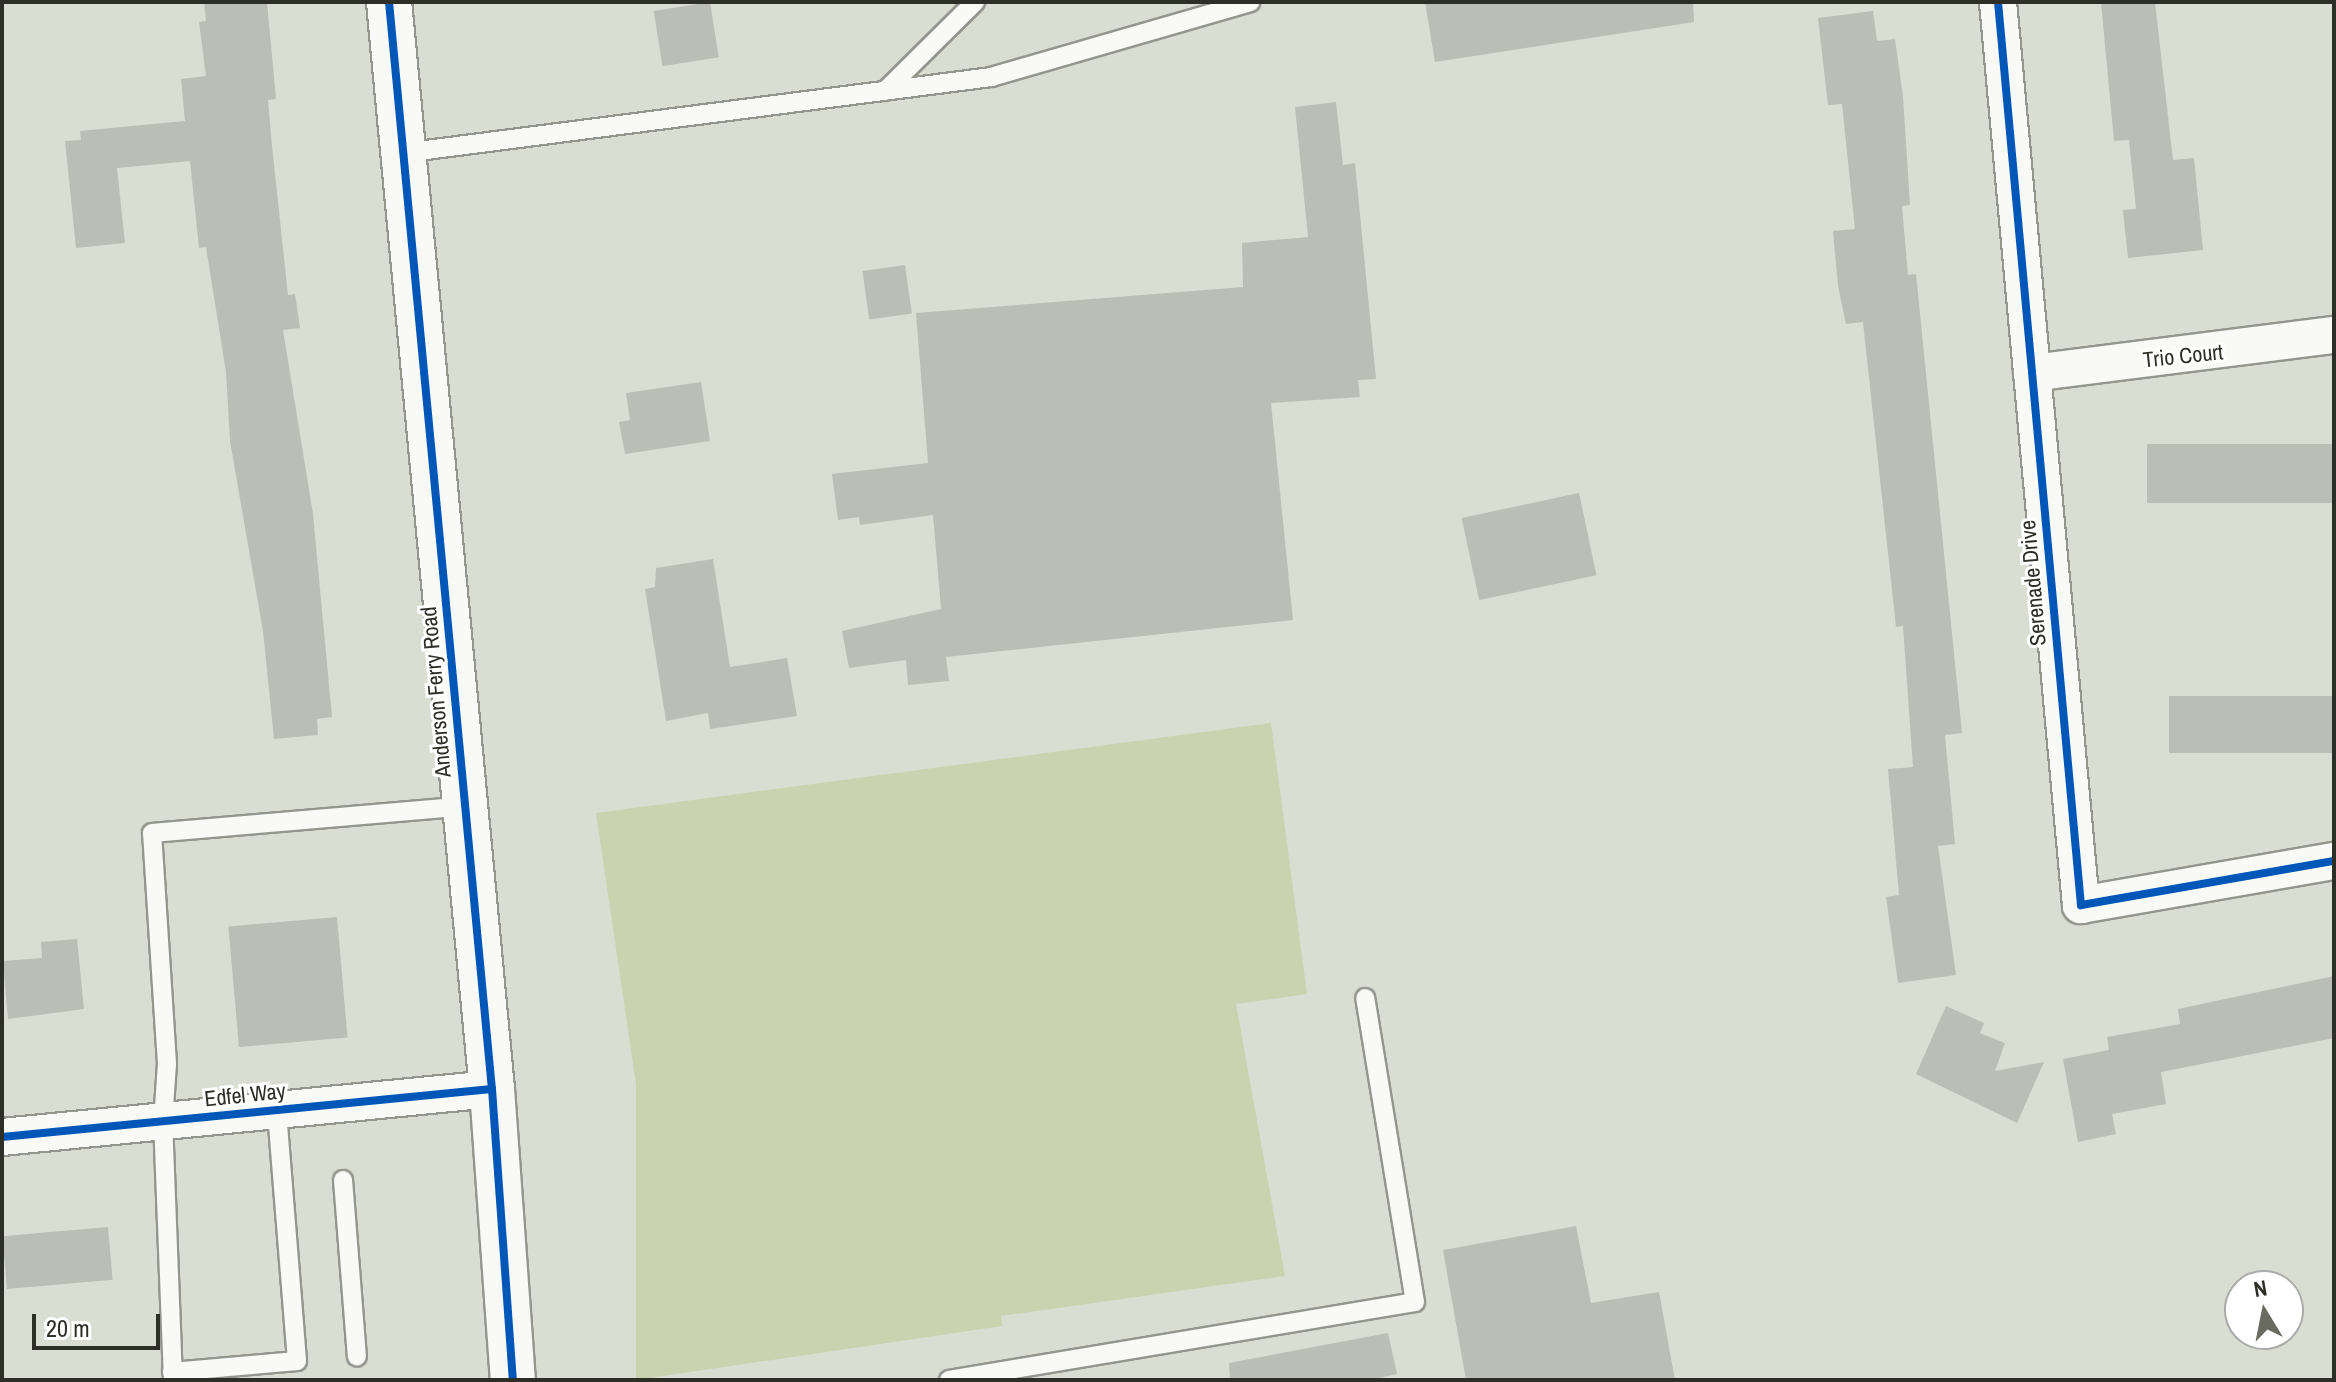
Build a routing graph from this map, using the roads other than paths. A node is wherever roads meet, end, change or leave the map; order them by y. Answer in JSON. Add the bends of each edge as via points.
{"nodes":[{"id":1,"x":389,"y":2,"type":"edge"},
{"id":2,"x":975,"y":2,"type":"edge"},
{"id":3,"x":1250,"y":2,"type":"edge"},
{"id":4,"x":1998,"y":2,"type":"edge"},
{"id":5,"x":885,"y":91,"type":"junction"},
{"id":6,"x":403,"y":153,"type":"junction"},
{"id":7,"x":2334,"y":335,"type":"edge"},
{"id":8,"x":2032,"y":373,"type":"junction"},
{"id":9,"x":465,"y":806,"type":"junction"},
{"id":10,"x":2334,"y":861,"type":"edge"},
{"id":11,"x":1365,"y":998,"type":"dead end"},
{"id":12,"x":492,"y":1089,"type":"junction"},
{"id":13,"x":277,"y":1110,"type":"junction"},
{"id":14,"x":163,"y":1122,"type":"junction"},
{"id":15,"x":2,"y":1137,"type":"edge"},
{"id":16,"x":343,"y":1180,"type":"dead end"},
{"id":17,"x":357,"y":1356,"type":"dead end"},
{"id":18,"x":217,"y":1374,"type":"edge"},
{"id":19,"x":173,"y":1376,"type":"edge"},
{"id":20,"x":513,"y":1380,"type":"edge"},
{"id":21,"x":949,"y":1380,"type":"edge"}],
"edges":[{"from":1,"to":6,"type":"street","name":"Anderson Ferry Road"},
{"from":2,"to":5,"type":"lane"},
{"from":3,"to":5,"type":"lane","via":[[991,77]]},
{"from":4,"to":8,"type":"street","name":"Serenade Drive"},
{"from":5,"to":6,"type":"lane"},
{"from":6,"to":9,"type":"street","name":"Anderson Ferry Road"},
{"from":7,"to":8,"type":"street","name":"Trio Court"},
{"from":8,"to":10,"type":"street","name":"Serenade Drive","via":[[2081,905]]},
{"from":9,"to":12,"type":"street","name":"Anderson Ferry Road"},
{"from":9,"to":14,"type":"lane","via":[[152,833],[167,1064]]},
{"from":11,"to":21,"type":"lane","via":[[1415,1302]]},
{"from":12,"to":13,"type":"street","name":"Edfel Way"},
{"from":12,"to":20,"type":"street","name":"Anderson Ferry Road"},
{"from":13,"to":14,"type":"street","name":"Edfel Way"},
{"from":13,"to":18,"type":"lane","via":[[297,1361]]},
{"from":14,"to":15,"type":"street","name":"Edfel Way"},
{"from":14,"to":19,"type":"lane"},
{"from":16,"to":17,"type":"lane"},
{"from":18,"to":19,"type":"lane"}]}
